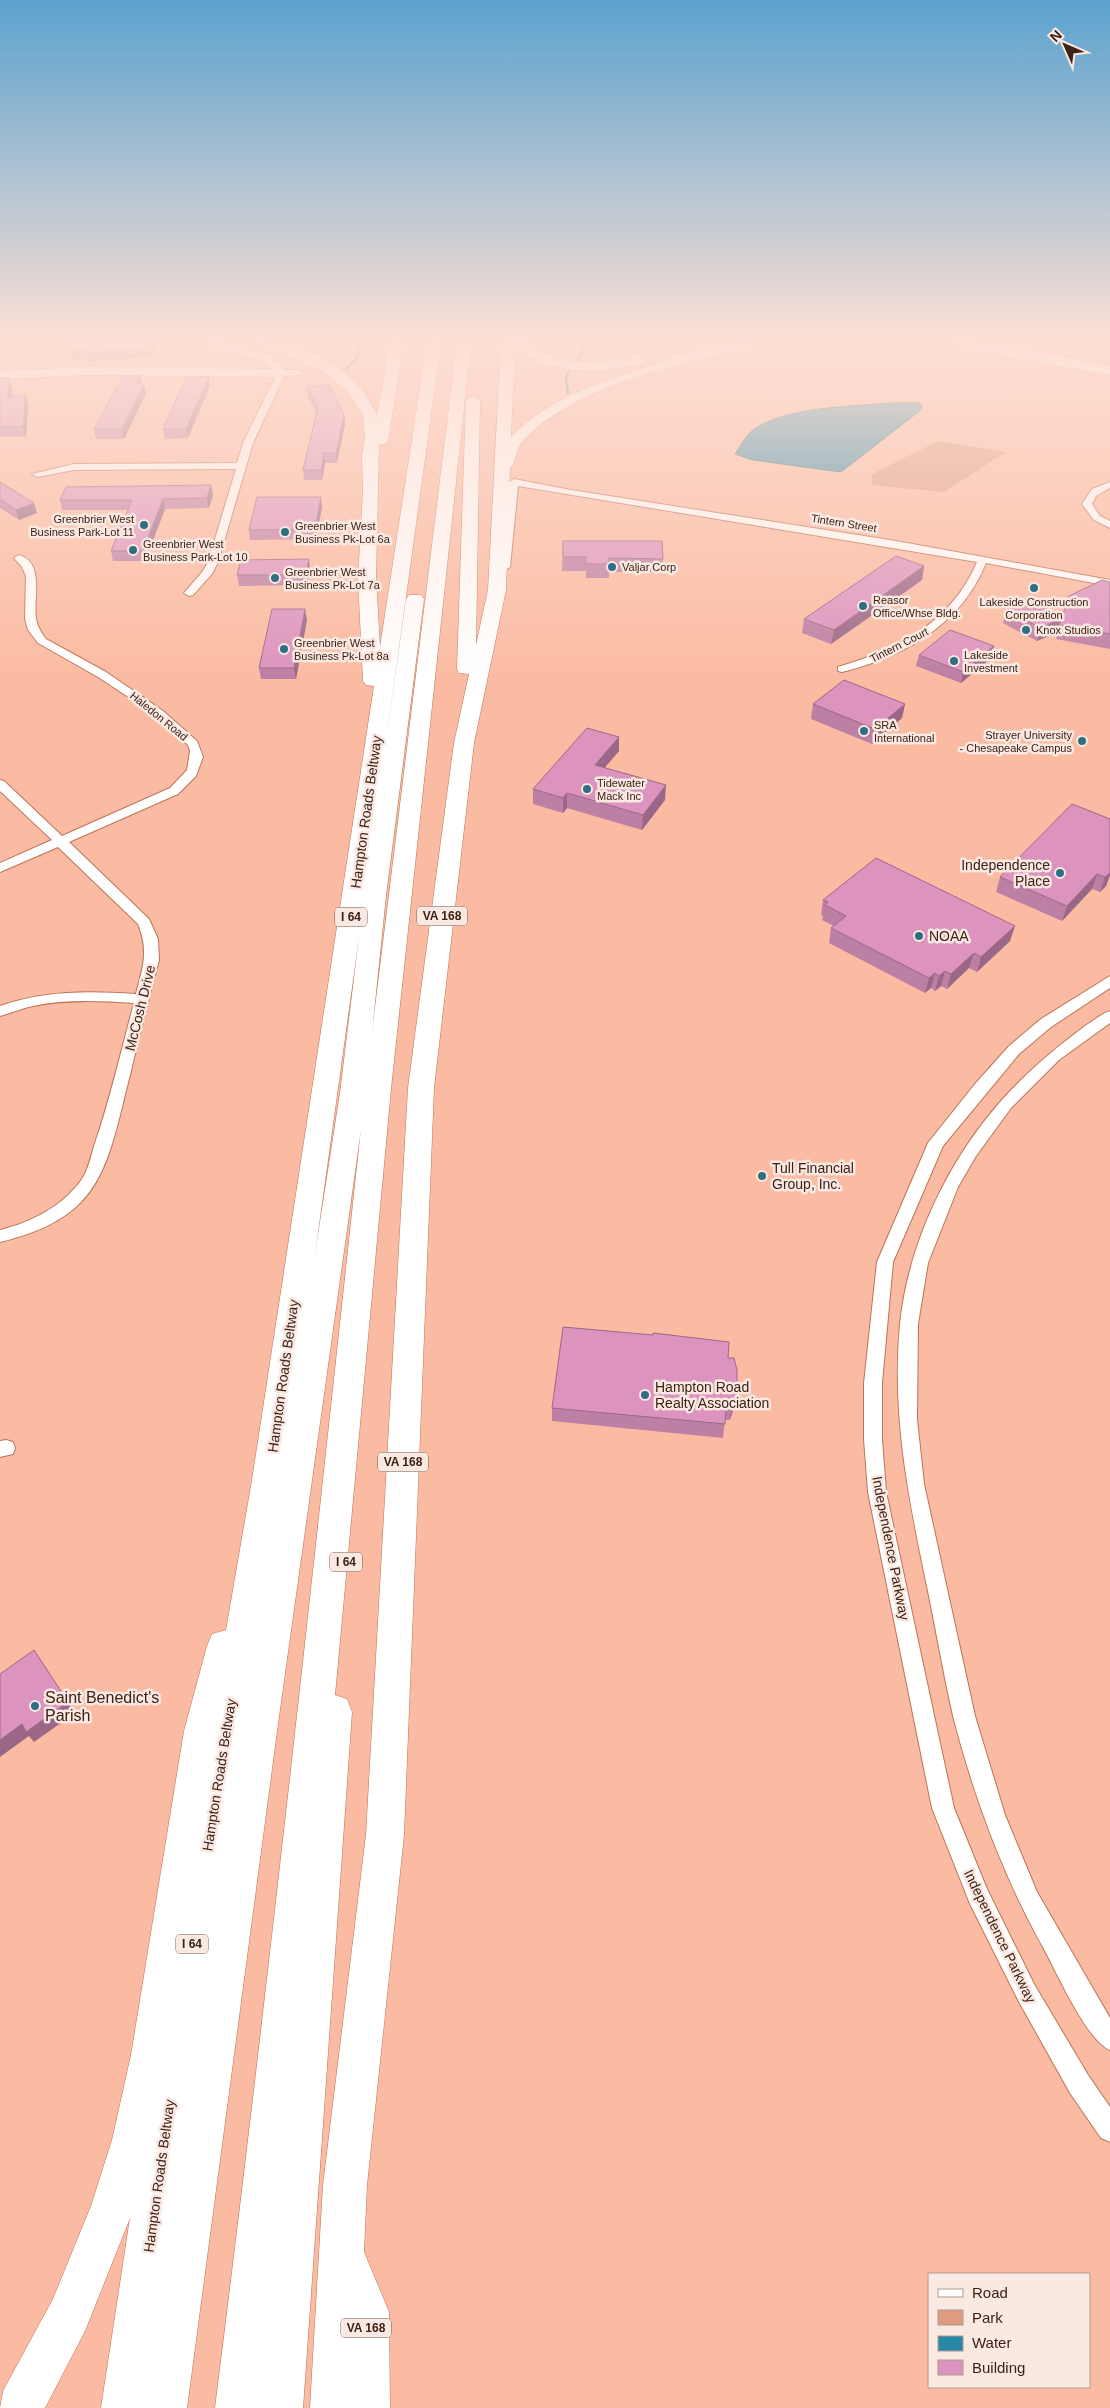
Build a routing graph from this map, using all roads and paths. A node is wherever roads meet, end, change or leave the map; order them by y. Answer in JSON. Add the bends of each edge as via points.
{"nodes":[{"id":1,"x":245,"y":454,"type":"edge"},
{"id":2,"x":372,"y":454,"type":"edge"},
{"id":3,"x":377,"y":454,"type":"edge"},
{"id":4,"x":418,"y":454,"type":"edge"},
{"id":5,"x":434,"y":454,"type":"edge"},
{"id":6,"x":451,"y":454,"type":"edge"},
{"id":7,"x":460,"y":454,"type":"edge"},
{"id":8,"x":472,"y":454,"type":"edge"},
{"id":9,"x":508,"y":454,"type":"edge"},
{"id":10,"x":511,"y":454,"type":"edge"},
{"id":11,"x":242,"y":466,"type":"junction"},
{"id":12,"x":37,"y":474,"type":"dead end"},
{"id":13,"x":508,"y":480,"type":"junction"},
{"id":14,"x":1110,"y":484,"type":"edge"},
{"id":15,"x":371,"y":491,"type":"junction"},
{"id":16,"x":1110,"y":525,"type":"edge"},
{"id":17,"x":20,"y":558,"type":"dead end"},
{"id":18,"x":982,"y":561,"type":"junction"},
{"id":19,"x":505,"y":569,"type":"dead end"},
{"id":20,"x":1110,"y":583,"type":"edge"},
{"id":21,"x":189,"y":593,"type":"dead end"},
{"id":22,"x":842,"y":669,"type":"dead end"},
{"id":23,"x":376,"y":742,"type":"junction"},
{"id":24,"x":464,"y":743,"type":"junction"},
{"id":25,"x":0,"y":784,"type":"edge"},
{"id":26,"x":60,"y":841,"type":"junction"},
{"id":27,"x":0,"y":868,"type":"edge"},
{"id":28,"x":1110,"y":982,"type":"edge"},
{"id":29,"x":142,"y":999,"type":"junction"},
{"id":30,"x":0,"y":1011,"type":"edge"},
{"id":31,"x":1110,"y":1016,"type":"edge"},
{"id":32,"x":0,"y":1236,"type":"edge"},
{"id":33,"x":268,"y":1480,"type":"junction"},
{"id":34,"x":1110,"y":2038,"type":"edge"},
{"id":35,"x":1110,"y":2129,"type":"edge"},
{"id":36,"x":341,"y":2253,"type":"junction"},
{"id":37,"x":20,"y":2408,"type":"edge"},
{"id":38,"x":124,"y":2408,"type":"edge"},
{"id":39,"x":164,"y":2408,"type":"edge"},
{"id":40,"x":238,"y":2408,"type":"edge"},
{"id":41,"x":280,"y":2408,"type":"edge"},
{"id":42,"x":333,"y":2408,"type":"edge"},
{"id":43,"x":367,"y":2408,"type":"edge"}],
"edges":[{"from":1,"to":11,"type":"street"},
{"from":2,"to":15,"type":"highway"},
{"from":3,"to":15,"type":"highway"},
{"from":4,"to":23,"type":"highway","name":"Hampton Roads Beltway","number":"I 64"},
{"from":5,"to":39,"type":"highway","via":[[375,896],[353,1093]]},
{"from":6,"to":40,"type":"highway","via":[[378,1089],[313,1738]]},
{"from":7,"to":41,"type":"highway","number":"I 64","via":[[371,1236]]},
{"from":8,"to":24,"type":"highway"},
{"from":9,"to":13,"type":"highway","number":"VA 168"},
{"from":10,"to":13,"type":"highway"},
{"from":11,"to":12,"type":"street","via":[[74,467]]},
{"from":11,"to":21,"type":"street","via":[[213,562]]},
{"from":13,"to":18,"type":"street","name":"Tintern Street","via":[[609,500],[896,544]]},
{"from":13,"to":19,"type":"street"},
{"from":13,"to":24,"type":"highway","number":"VA 168","via":[[497,590]]},
{"from":14,"to":16,"type":"street","via":[[1092,492],[1088,504],[1097,518]]},
{"from":15,"to":23,"type":"highway","via":[[367,579]]},
{"from":17,"to":26,"type":"street","name":"Haledon Road","via":[[32,574],[29,620],[34,634],[42,642],[126,689],[189,740],[196,750],[194,768],[178,788]]},
{"from":18,"to":20,"type":"street","name":"Tintern Street"},
{"from":18,"to":22,"type":"street","name":"Tintern Court","via":[[964,597],[939,622],[896,648]]},
{"from":23,"to":33,"type":"highway","name":"Hampton Roads Beltway","number":"I 64"},
{"from":24,"to":36,"type":"highway","number":"VA 168","via":[[421,1088],[385,1835],[345,2185]]},
{"from":25,"to":26,"type":"street","name":"McCosh Drive"},
{"from":26,"to":27,"type":"street","name":"Haledon Road"},
{"from":26,"to":29,"type":"street","name":"McCosh Drive","via":[[144,922],[152,946],[152,960]]},
{"from":28,"to":35,"type":"street","name":"Independence Parkway","via":[[1046,1024],[1014,1050],[936,1143],[886,1262],[877,1328],[872,1439],[877,1492],[943,1808],[978,1896],[1026,1992],[1079,2084]]},
{"from":29,"to":30,"type":"street","via":[[48,999]]},
{"from":29,"to":32,"type":"street","name":"McCosh Drive","via":[[109,1125],[87,1185],[75,1199],[49,1218]]},
{"from":31,"to":34,"type":"street","via":[[1054,1056],[1006,1104],[970,1152],[950,1187],[920,1263],[909,1324],[908,1419],[914,1484],[964,1716],[994,1815],[1029,1900],[1095,2018]]},
{"from":33,"to":37,"type":"highway","via":[[202,1731],[152,2055],[133,2140],[113,2206],[68,2315]]},
{"from":33,"to":38,"type":"highway","name":"Hampton Roads Beltway","number":"I 64","via":[[197,1911]]},
{"from":36,"to":42,"type":"highway"},
{"from":36,"to":43,"type":"highway","number":"VA 168","via":[[366,2312]]}]}
